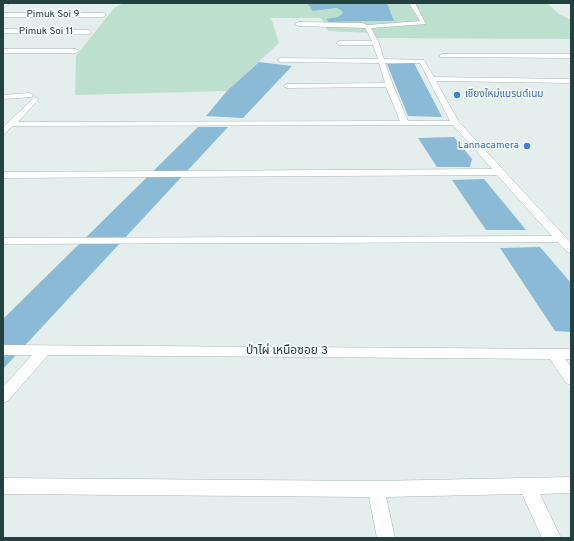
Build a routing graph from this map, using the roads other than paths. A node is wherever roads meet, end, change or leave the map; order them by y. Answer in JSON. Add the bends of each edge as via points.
{"nodes":[{"id":1,"x":7,"y":3,"type":"edge"},
{"id":2,"x":412,"y":3,"type":"edge"},
{"id":3,"x":3,"y":6,"type":"edge"},
{"id":4,"x":3,"y":15,"type":"edge"},
{"id":5,"x":103,"y":15,"type":"dead end"},
{"id":6,"x":298,"y":24,"type":"dead end"},
{"id":7,"x":367,"y":27,"type":"junction"},
{"id":8,"x":3,"y":31,"type":"edge"},
{"id":9,"x":89,"y":32,"type":"dead end"},
{"id":10,"x":339,"y":43,"type":"dead end"},
{"id":11,"x":376,"y":43,"type":"junction"},
{"id":12,"x":3,"y":51,"type":"edge"},
{"id":13,"x":76,"y":51,"type":"dead end"},
{"id":14,"x":442,"y":56,"type":"dead end"},
{"id":15,"x":571,"y":56,"type":"edge"},
{"id":16,"x":280,"y":60,"type":"dead end"},
{"id":17,"x":382,"y":62,"type":"junction"},
{"id":18,"x":432,"y":79,"type":"junction"},
{"id":19,"x":571,"y":81,"type":"edge"},
{"id":20,"x":389,"y":85,"type":"junction"},
{"id":21,"x":287,"y":86,"type":"dead end"},
{"id":22,"x":3,"y":97,"type":"edge"},
{"id":23,"x":405,"y":123,"type":"junction"},
{"id":24,"x":455,"y":123,"type":"junction"},
{"id":25,"x":11,"y":124,"type":"junction"},
{"id":26,"x":3,"y":132,"type":"edge"},
{"id":27,"x":500,"y":172,"type":"junction"},
{"id":28,"x":3,"y":175,"type":"edge"},
{"id":29,"x":561,"y":239,"type":"junction"},
{"id":30,"x":3,"y":241,"type":"edge"},
{"id":31,"x":571,"y":250,"type":"edge"},
{"id":32,"x":3,"y":350,"type":"edge"},
{"id":33,"x":44,"y":350,"type":"junction"},
{"id":34,"x":554,"y":354,"type":"junction"},
{"id":35,"x":571,"y":354,"type":"edge"},
{"id":36,"x":571,"y":379,"type":"edge"},
{"id":37,"x":3,"y":397,"type":"edge"},
{"id":38,"x":571,"y":485,"type":"edge"},
{"id":39,"x":3,"y":486,"type":"edge"},
{"id":40,"x":528,"y":487,"type":"junction"},
{"id":41,"x":376,"y":489,"type":"junction"},
{"id":42,"x":386,"y":538,"type":"edge"},
{"id":43,"x":552,"y":538,"type":"edge"}],
"edges":[{"from":1,"to":3,"type":"street"},
{"from":2,"to":7,"type":"street","via":[[424,23]]},
{"from":4,"to":5,"type":"street","name":"Pimuk Soi 9"},
{"from":6,"to":7,"type":"street","via":[[358,24]]},
{"from":7,"to":11,"type":"street"},
{"from":8,"to":9,"type":"street","name":"Pimuk Soi 11"},
{"from":10,"to":11,"type":"street"},
{"from":11,"to":17,"type":"street"},
{"from":12,"to":13,"type":"street"},
{"from":14,"to":15,"type":"street"},
{"from":16,"to":17,"type":"street"},
{"from":17,"to":18,"type":"street","via":[[422,61]]},
{"from":17,"to":20,"type":"street"},
{"from":18,"to":19,"type":"street"},
{"from":18,"to":24,"type":"street"},
{"from":20,"to":21,"type":"street"},
{"from":20,"to":23,"type":"street"},
{"from":22,"to":25,"type":"street","via":[[32,97]]},
{"from":23,"to":24,"type":"street"},
{"from":23,"to":25,"type":"street"},
{"from":24,"to":27,"type":"street"},
{"from":25,"to":26,"type":"street"},
{"from":27,"to":28,"type":"street"},
{"from":27,"to":29,"type":"street"},
{"from":29,"to":30,"type":"street"},
{"from":29,"to":31,"type":"street"},
{"from":32,"to":33,"type":"street","name":"ป่าไผ่ เหนือซอย 3"},
{"from":33,"to":34,"type":"street","name":"ป่าไผ่ เหนือซอย 3"},
{"from":33,"to":37,"type":"street"},
{"from":34,"to":35,"type":"street","name":"ป่าไผ่ เหนือซอย 3"},
{"from":34,"to":36,"type":"street"},
{"from":38,"to":40,"type":"street"},
{"from":39,"to":41,"type":"street"},
{"from":40,"to":41,"type":"street"},
{"from":40,"to":43,"type":"street"},
{"from":41,"to":42,"type":"street"}]}
